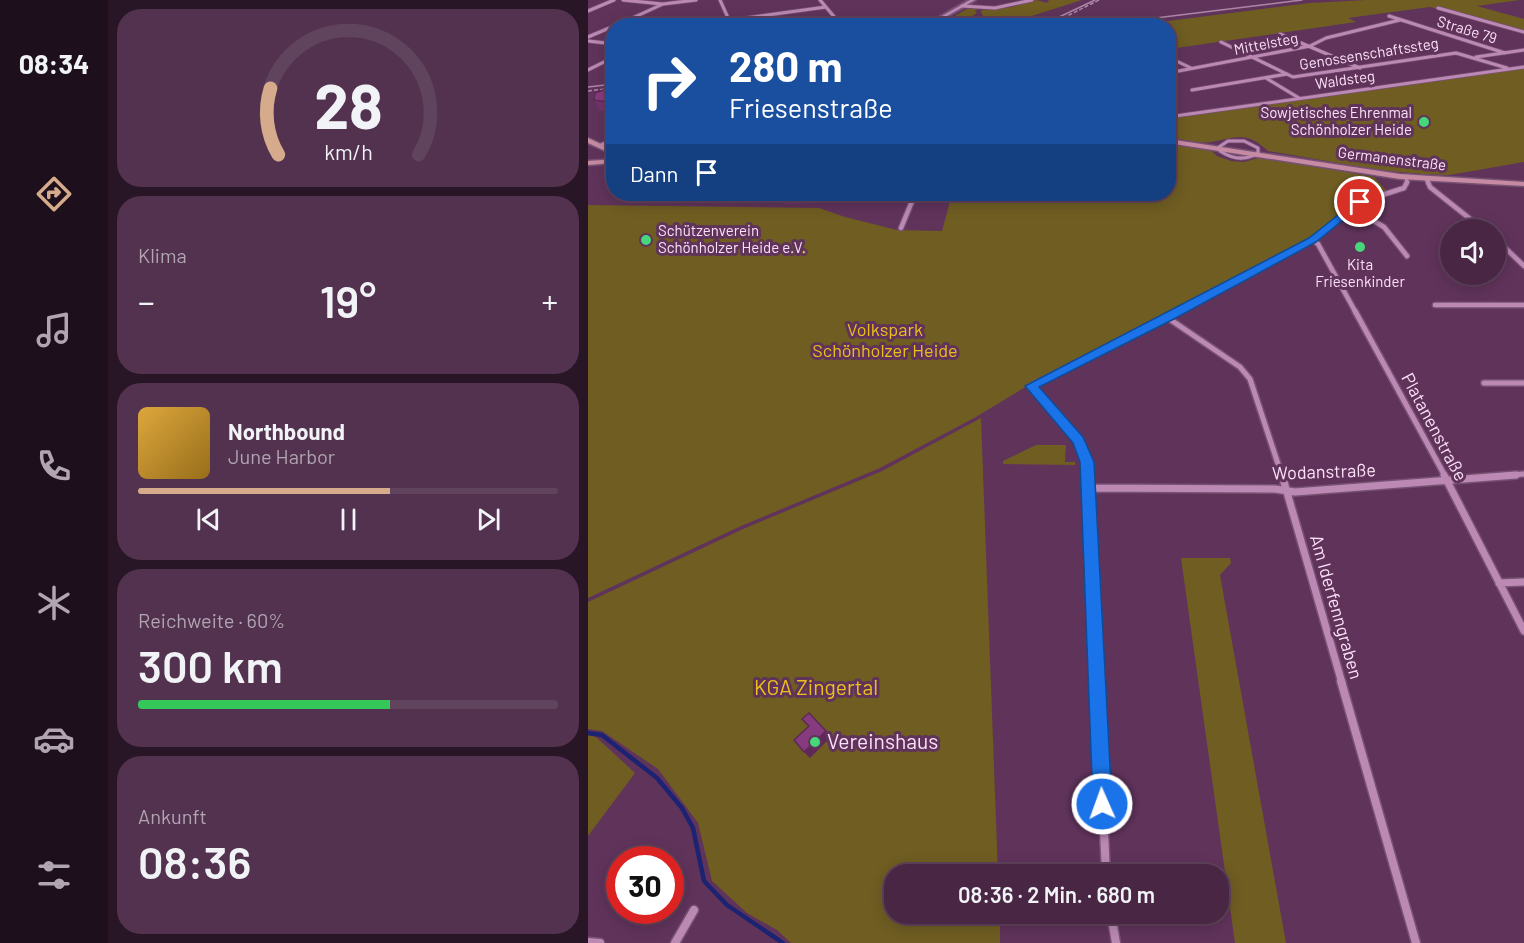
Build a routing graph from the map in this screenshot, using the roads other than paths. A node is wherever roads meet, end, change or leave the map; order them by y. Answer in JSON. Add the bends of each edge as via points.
{"nodes":[{"id":1,"x":614,"y":0,"type":"edge"},
{"id":2,"x":623,"y":0,"type":"edge"},
{"id":3,"x":696,"y":0,"type":"edge"},
{"id":4,"x":720,"y":0,"type":"edge"},
{"id":5,"x":820,"y":0,"type":"edge"},
{"id":6,"x":973,"y":0,"type":"edge"},
{"id":7,"x":1032,"y":0,"type":"edge"},
{"id":8,"x":663,"y":4,"type":"junction"},
{"id":9,"x":962,"y":6,"type":"junction"},
{"id":10,"x":826,"y":7,"type":"junction"},
{"id":11,"x":1438,"y":8,"type":"dead end"},
{"id":12,"x":588,"y":11,"type":"edge"},
{"id":13,"x":1389,"y":16,"type":"dead end"},
{"id":14,"x":632,"y":18,"type":"edge"},
{"id":15,"x":728,"y":18,"type":"edge"},
{"id":16,"x":744,"y":18,"type":"edge"},
{"id":17,"x":835,"y":18,"type":"edge"},
{"id":18,"x":940,"y":18,"type":"edge"},
{"id":19,"x":1400,"y":20,"type":"junction"},
{"id":20,"x":606,"y":30,"type":"edge"},
{"id":21,"x":1524,"y":32,"type":"edge"},
{"id":22,"x":1280,"y":34,"type":"dead end"},
{"id":23,"x":588,"y":39,"type":"edge"},
{"id":24,"x":606,"y":42,"type":"edge"},
{"id":25,"x":1221,"y":42,"type":"dead end"},
{"id":26,"x":1310,"y":46,"type":"junction"},
{"id":27,"x":1524,"y":50,"type":"edge"},
{"id":28,"x":1504,"y":53,"type":"junction"},
{"id":29,"x":1254,"y":57,"type":"junction"},
{"id":30,"x":1473,"y":58,"type":"junction"},
{"id":31,"x":606,"y":61,"type":"edge"},
{"id":32,"x":1176,"y":61,"type":"edge"},
{"id":33,"x":1524,"y":67,"type":"edge"},
{"id":34,"x":1360,"y":68,"type":"junction"},
{"id":35,"x":588,"y":69,"type":"edge"},
{"id":36,"x":1192,"y":69,"type":"junction"},
{"id":37,"x":1510,"y":69,"type":"junction"},
{"id":38,"x":1176,"y":72,"type":"edge"},
{"id":39,"x":1287,"y":74,"type":"junction"},
{"id":40,"x":1266,"y":78,"type":"junction"},
{"id":41,"x":1192,"y":90,"type":"dead end"},
{"id":42,"x":1300,"y":99,"type":"junction"},
{"id":43,"x":1176,"y":116,"type":"edge"},
{"id":44,"x":588,"y":140,"type":"edge"},
{"id":45,"x":606,"y":142,"type":"edge"},
{"id":46,"x":1176,"y":142,"type":"edge"},
{"id":47,"x":599,"y":146,"type":"junction"},
{"id":48,"x":606,"y":150,"type":"edge"},
{"id":49,"x":606,"y":162,"type":"edge"},
{"id":50,"x":588,"y":163,"type":"edge"},
{"id":51,"x":1406,"y":177,"type":"junction"},
{"id":52,"x":1426,"y":179,"type":"junction"},
{"id":53,"x":1522,"y":185,"type":"edge"},
{"id":54,"x":912,"y":201,"type":"edge"},
{"id":55,"x":1352,"y":208,"type":"junction"},
{"id":56,"x":1470,"y":219,"type":"edge"},
{"id":57,"x":901,"y":228,"type":"dead end"},
{"id":58,"x":1313,"y":240,"type":"junction"},
{"id":59,"x":1506,"y":247,"type":"edge"},
{"id":60,"x":1407,"y":256,"type":"dead end"},
{"id":61,"x":1524,"y":266,"type":"edge"},
{"id":62,"x":1435,"y":305,"type":"dead end"},
{"id":63,"x":1524,"y":305,"type":"edge"},
{"id":64,"x":1168,"y":318,"type":"junction"},
{"id":65,"x":1484,"y":383,"type":"dead end"},
{"id":66,"x":1524,"y":383,"type":"edge"},
{"id":67,"x":1524,"y":474,"type":"edge"},
{"id":68,"x":1445,"y":479,"type":"junction"},
{"id":69,"x":1089,"y":488,"type":"junction"},
{"id":70,"x":1287,"y":490,"type":"junction"},
{"id":71,"x":1524,"y":582,"type":"edge"},
{"id":72,"x":1499,"y":583,"type":"junction"},
{"id":73,"x":1524,"y":631,"type":"edge"},
{"id":74,"x":1106,"y":864,"type":"edge"},
{"id":75,"x":694,"y":910,"type":"dead end"},
{"id":76,"x":1113,"y":924,"type":"edge"},
{"id":77,"x":588,"y":942,"type":"edge"},
{"id":78,"x":600,"y":943,"type":"edge"},
{"id":79,"x":675,"y":943,"type":"edge"},
{"id":80,"x":1116,"y":943,"type":"edge"},
{"id":81,"x":1416,"y":943,"type":"edge"}],
"edges":[{"from":1,"to":12,"type":"street"},
{"from":2,"to":8,"type":"street"},
{"from":3,"to":8,"type":"street"},
{"from":4,"to":15,"type":"street"},
{"from":5,"to":10,"type":"street"},
{"from":6,"to":9,"type":"street"},
{"from":7,"to":9,"type":"street","via":[[995,8]]},
{"from":8,"to":14,"type":"street"},
{"from":9,"to":18,"type":"street"},
{"from":10,"to":16,"type":"street"},
{"from":10,"to":17,"type":"street"},
{"from":11,"to":21,"type":"street"},
{"from":13,"to":19,"type":"street","name":"Straße 79"},
{"from":19,"to":26,"type":"street","name":"Mittelsteg","via":[[1326,38]]},
{"from":19,"to":28,"type":"street","name":"Straße 79"},
{"from":20,"to":23,"type":"street"},
{"from":22,"to":26,"type":"street"},
{"from":23,"to":24,"type":"street"},
{"from":25,"to":29,"type":"street"},
{"from":26,"to":29,"type":"street","name":"Mittelsteg"},
{"from":26,"to":34,"type":"street"},
{"from":27,"to":28,"type":"street"},
{"from":28,"to":30,"type":"street"},
{"from":29,"to":36,"type":"street","name":"Mittelsteg"},
{"from":29,"to":39,"type":"street"},
{"from":30,"to":34,"type":"street","name":"Genossenschaftssteg","via":[[1456,53]]},
{"from":30,"to":37,"type":"street","name":"Genossenschaftssteg"},
{"from":31,"to":35,"type":"street"},
{"from":32,"to":36,"type":"street"},
{"from":33,"to":37,"type":"street","name":"Waldsteg"},
{"from":34,"to":39,"type":"street","name":"Genossenschaftssteg","via":[[1302,77]]},
{"from":36,"to":38,"type":"street","name":"Mittelsteg"},
{"from":37,"to":42,"type":"street","name":"Waldsteg"},
{"from":39,"to":40,"type":"street","name":"Genossenschaftssteg"},
{"from":40,"to":41,"type":"street","name":"Genossenschaftssteg"},
{"from":40,"to":42,"type":"street","name":"Genossenschaftssteg"},
{"from":42,"to":43,"type":"street","name":"Waldsteg"},
{"from":44,"to":47,"type":"main road"},
{"from":45,"to":47,"type":"street"},
{"from":46,"to":51,"type":"main road","name":"Germanenstraße"},
{"from":47,"to":48,"type":"main road"},
{"from":49,"to":50,"type":"main road"},
{"from":51,"to":52,"type":"main road","name":"Germanenstraße"},
{"from":51,"to":55,"type":"street","via":[[1404,188]]},
{"from":52,"to":53,"type":"main road","name":"Germanenstraße"},
{"from":52,"to":56,"type":"street"},
{"from":54,"to":57,"type":"street"},
{"from":55,"to":58,"type":"street"},
{"from":55,"to":60,"type":"street","via":[[1381,222]]},
{"from":58,"to":64,"type":"street"},
{"from":58,"to":68,"type":"street","name":"Platanenstraße"},
{"from":59,"to":61,"type":"street"},
{"from":62,"to":63,"type":"street"},
{"from":64,"to":69,"type":"street","via":[[1031,386],[1083,448]]},
{"from":64,"to":70,"type":"street","name":"Am Iderfenngraben","via":[[1246,372]]},
{"from":65,"to":66,"type":"street"},
{"from":67,"to":68,"type":"street","name":"Wodanstraße"},
{"from":68,"to":70,"type":"street","name":"Wodanstraße"},
{"from":68,"to":72,"type":"street","name":"Platanenstraße"},
{"from":69,"to":70,"type":"street","name":"Wodanstraße"},
{"from":69,"to":74,"type":"street"},
{"from":70,"to":81,"type":"street","name":"Am Iderfenngraben"},
{"from":71,"to":72,"type":"street"},
{"from":72,"to":73,"type":"street","name":"Platanenstraße"},
{"from":75,"to":79,"type":"street"},
{"from":76,"to":80,"type":"street"},
{"from":77,"to":78,"type":"street"}]}
